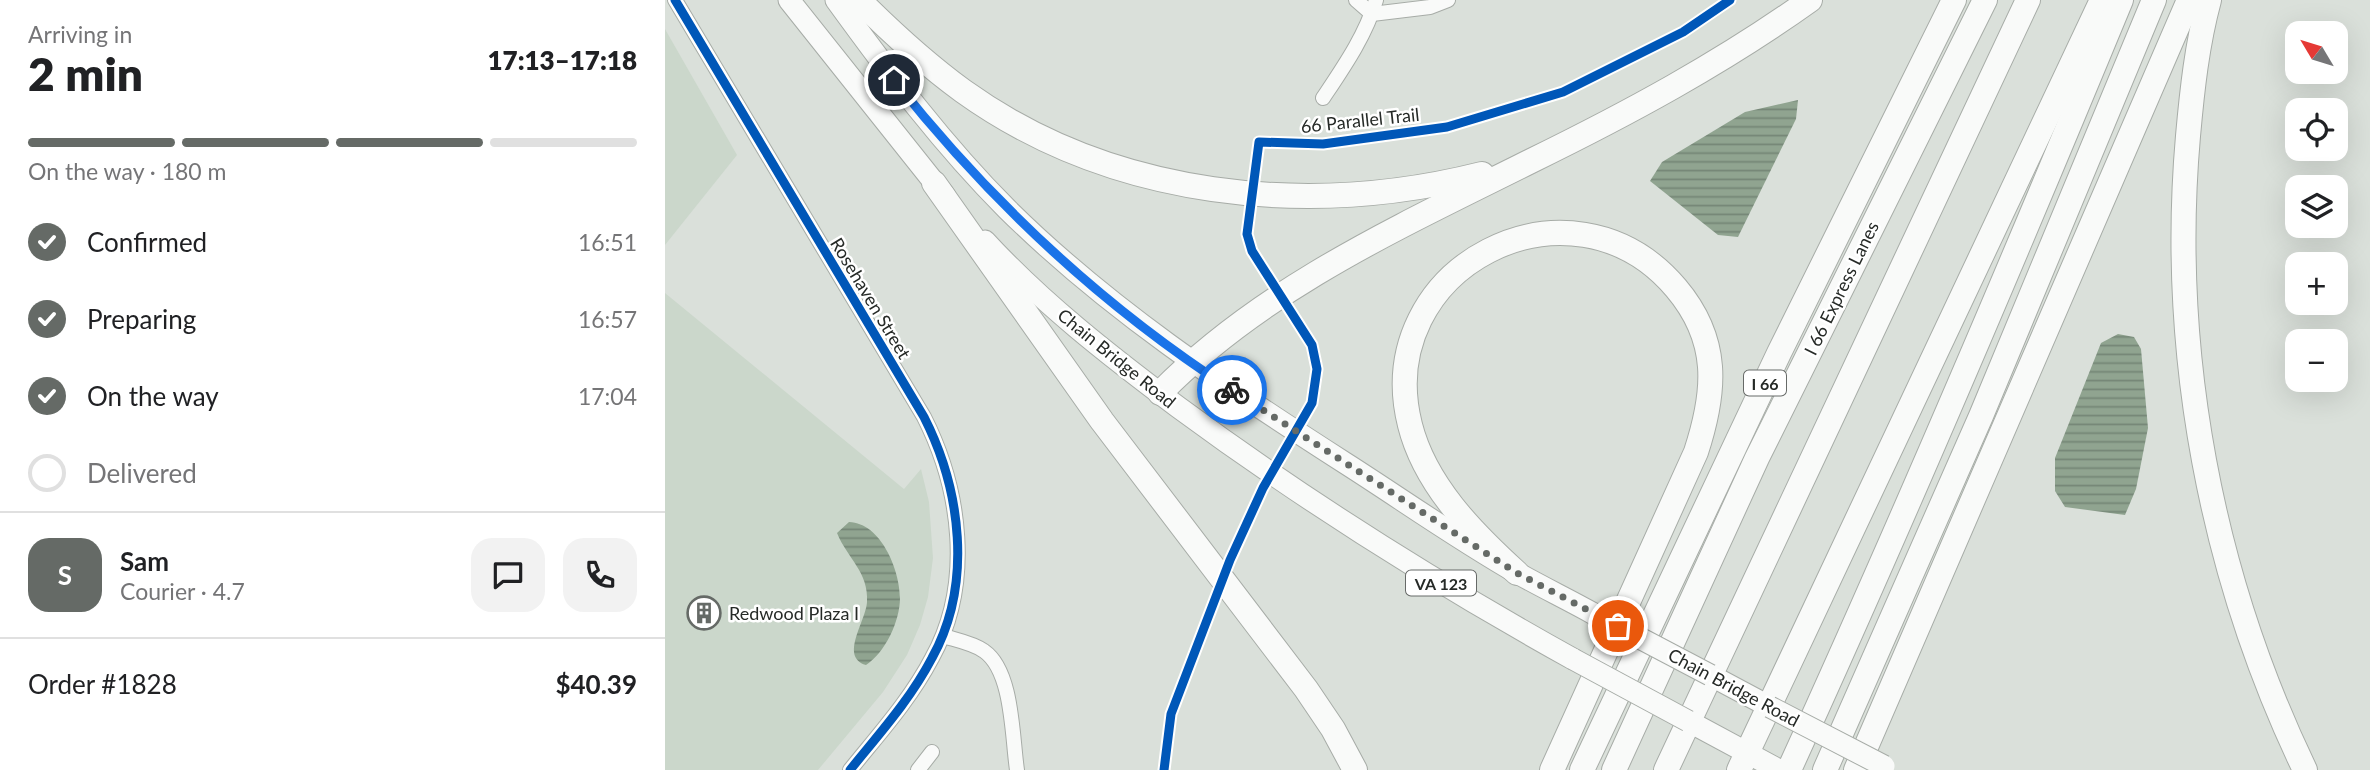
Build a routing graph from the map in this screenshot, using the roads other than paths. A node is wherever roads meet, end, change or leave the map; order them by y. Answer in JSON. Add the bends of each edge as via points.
{"nodes":[{"id":1,"x":675,"y":0,"type":"edge"},
{"id":2,"x":789,"y":0,"type":"edge"},
{"id":3,"x":836,"y":0,"type":"edge"},
{"id":4,"x":859,"y":0,"type":"edge"},
{"id":5,"x":1356,"y":0,"type":"edge"},
{"id":6,"x":1448,"y":0,"type":"edge"},
{"id":7,"x":1810,"y":0,"type":"edge"},
{"id":8,"x":1954,"y":0,"type":"edge"},
{"id":9,"x":1985,"y":0,"type":"edge"},
{"id":10,"x":2028,"y":0,"type":"edge"},
{"id":11,"x":2102,"y":0,"type":"edge"},
{"id":12,"x":2121,"y":0,"type":"edge"},
{"id":13,"x":2154,"y":0,"type":"edge"},
{"id":14,"x":2189,"y":0,"type":"edge"},
{"id":15,"x":2209,"y":0,"type":"edge"},
{"id":16,"x":1374,"y":7,"type":"edge"},
{"id":17,"x":1322,"y":98,"type":"dead end"},
{"id":18,"x":1533,"y":160,"type":"junction"},
{"id":19,"x":934,"y":183,"type":"junction"},
{"id":20,"x":1191,"y":362,"type":"junction"},
{"id":21,"x":1160,"y":393,"type":"junction"},
{"id":22,"x":1517,"y":573,"type":"junction"},
{"id":23,"x":943,"y":636,"type":"junction"},
{"id":24,"x":1710,"y":675,"type":"junction"},
{"id":25,"x":1770,"y":706,"type":"junction"},
{"id":26,"x":1688,"y":721,"type":"junction"},
{"id":27,"x":932,"y":752,"type":"dead end"},
{"id":28,"x":1743,"y":762,"type":"edge"},
{"id":29,"x":1669,"y":764,"type":"edge"},
{"id":30,"x":1887,"y":768,"type":"edge"},
{"id":31,"x":850,"y":770,"type":"edge"},
{"id":32,"x":918,"y":770,"type":"edge"},
{"id":33,"x":1017,"y":770,"type":"edge"},
{"id":34,"x":1356,"y":770,"type":"edge"},
{"id":35,"x":1552,"y":770,"type":"edge"},
{"id":36,"x":1582,"y":770,"type":"edge"},
{"id":37,"x":1614,"y":770,"type":"edge"},
{"id":38,"x":1779,"y":770,"type":"edge"},
{"id":39,"x":1789,"y":770,"type":"edge"},
{"id":40,"x":1825,"y":770,"type":"edge"},
{"id":41,"x":1856,"y":770,"type":"edge"},
{"id":42,"x":2305,"y":770,"type":"edge"}],
"edges":[{"from":1,"to":23,"type":"street","name":"Rosehaven Street","via":[[935,439],[952,491],[958,547]]},
{"from":2,"to":19,"type":"main road","name":"Chain Bridge Road","number":"VA 123"},
{"from":3,"to":20,"type":"main road","name":"Chain Bridge Road","number":"VA 123","via":[[913,104],[989,191],[1083,279]]},
{"from":4,"to":18,"type":"highway","via":[[930,66],[999,114],[1074,150],[1162,179],[1233,193],[1332,197],[1415,189]]},
{"from":5,"to":16,"type":"street"},
{"from":6,"to":16,"type":"street","via":[[1430,7]]},
{"from":7,"to":18,"type":"highway","via":[[1653,99]]},
{"from":8,"to":36,"type":"highway","number":"I 66","via":[[1779,353]]},
{"from":9,"to":37,"type":"highway","name":"I 66 Express Lanes","via":[[1757,458]]},
{"from":10,"to":24,"type":"highway"},
{"from":11,"to":25,"type":"highway"},
{"from":12,"to":39,"type":"highway","via":[[1957,391]]},
{"from":13,"to":40,"type":"highway","via":[[1966,453]]},
{"from":14,"to":41,"type":"highway"},
{"from":15,"to":42,"type":"highway","via":[[2191,99],[2184,177],[2185,312],[2193,394],[2204,463],[2245,621],[2277,711]]},
{"from":16,"to":17,"type":"street"},
{"from":18,"to":20,"type":"highway","via":[[1373,240],[1269,304]]},
{"from":19,"to":21,"type":"main road","name":"Chain Bridge Road","number":"VA 123","via":[[1024,281]]},
{"from":19,"to":34,"type":"highway","via":[[1101,421],[1306,689]]},
{"from":20,"to":21,"type":"highway"},
{"from":20,"to":22,"type":"main road","name":"Chain Bridge Road","number":"VA 123"},
{"from":21,"to":26,"type":"main road","name":"Chain Bridge Road","number":"VA 123","bridge":true,"via":[[1372,541]]},
{"from":22,"to":24,"type":"main road","name":"Chain Bridge Road","number":"VA 123","bridge":true},
{"from":22,"to":35,"type":"highway","via":[[1462,518],[1418,450],[1405,402],[1408,348],[1430,299],[1467,263],[1522,237],[1587,235],[1637,255],[1682,296],[1707,344],[1710,397],[1696,452]]},
{"from":23,"to":31,"type":"street","name":"Rosehaven Street","via":[[906,700]]},
{"from":23,"to":33,"type":"street","via":[[982,649],[1000,668]]},
{"from":24,"to":25,"type":"main road","name":"Chain Bridge Road","number":"VA 123"},
{"from":24,"to":26,"type":"highway"},
{"from":25,"to":28,"type":"highway"},
{"from":25,"to":30,"type":"main road","name":"Chain Bridge Road","number":"VA 123","bridge":true},
{"from":26,"to":28,"type":"main road","name":"Chain Bridge Road","number":"VA 123"},
{"from":26,"to":29,"type":"highway"},
{"from":27,"to":32,"type":"street"},
{"from":28,"to":38,"type":"main road","name":"Chain Bridge Road","number":"VA 123"}]}
